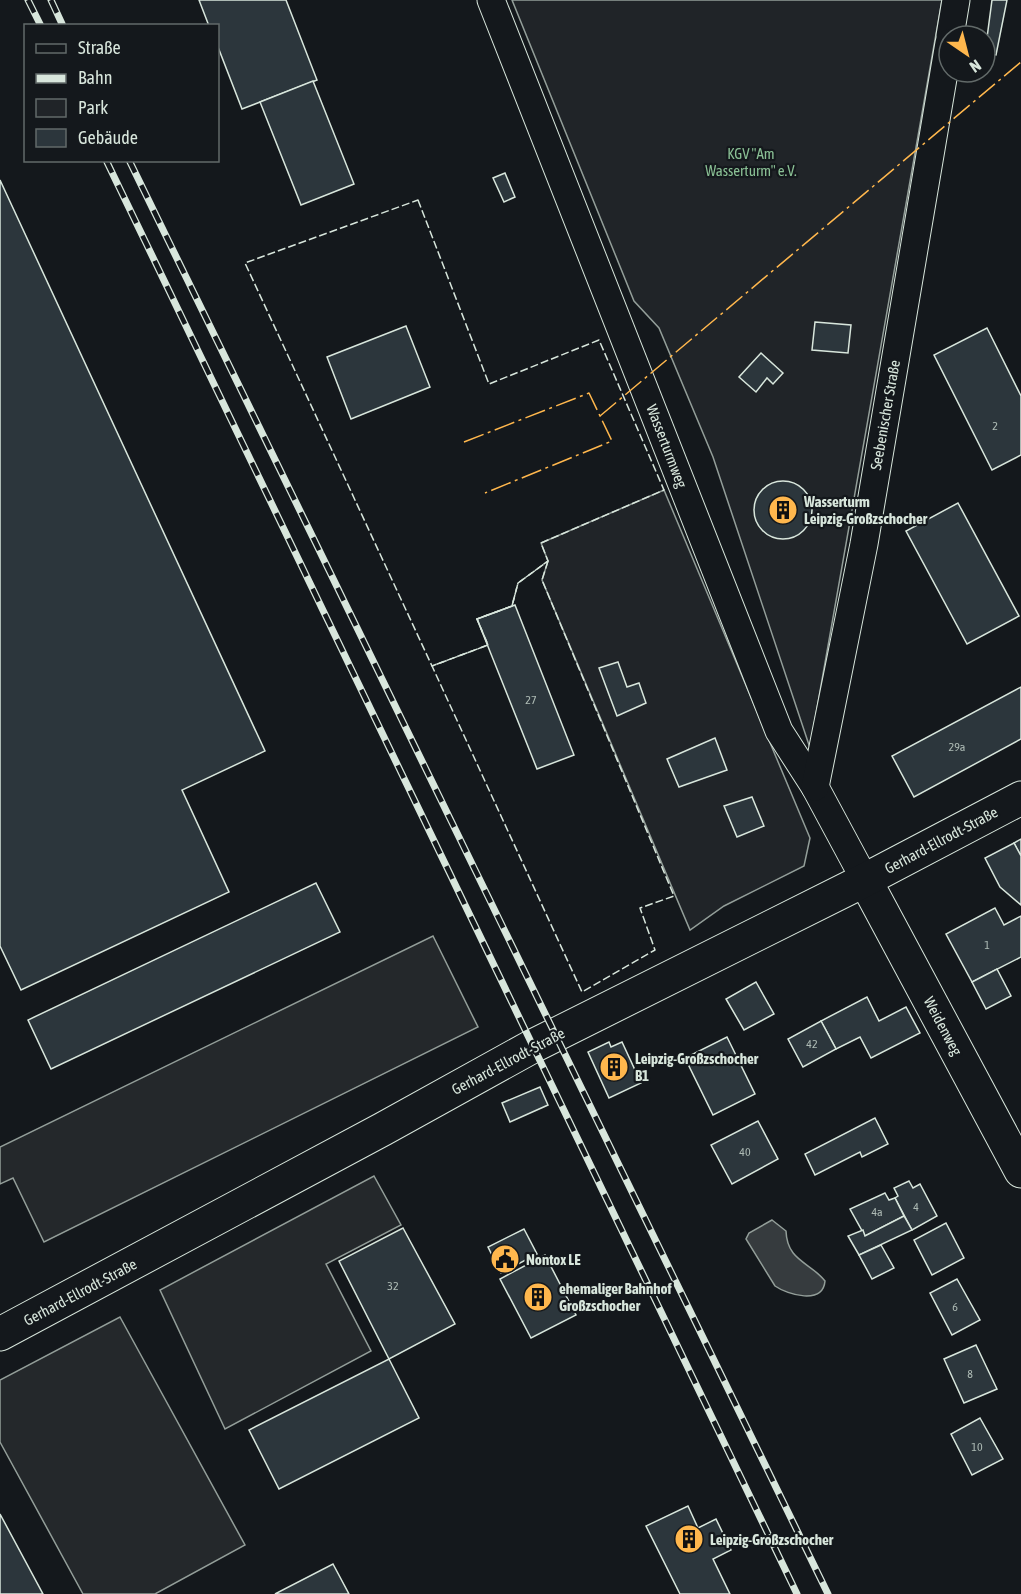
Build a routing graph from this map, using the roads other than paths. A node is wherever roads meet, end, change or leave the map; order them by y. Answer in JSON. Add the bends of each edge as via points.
{"nodes":[{"id":1,"x":491,"y":0,"type":"edge"},
{"id":2,"x":956,"y":0,"type":"edge"},
{"id":3,"x":952,"y":24,"type":"edge"},
{"id":4,"x":942,"y":84,"type":"edge"},
{"id":5,"x":815,"y":787,"type":"junction"},
{"id":6,"x":1021,"y":798,"type":"edge"},
{"id":7,"x":865,"y":880,"type":"junction"},
{"id":8,"x":1021,"y":1171,"type":"edge"},
{"id":9,"x":0,"y":1334,"type":"edge"}],
"edges":[{"from":1,"to":5,"type":"street","name":"Wasserturmweg","via":[[779,731]]},
{"from":2,"to":3,"type":"street"},
{"from":4,"to":5,"type":"street","name":"Seebenischer Straße","via":[[864,544]]},
{"from":5,"to":7,"type":"street","name":"Wasserturmweg"},
{"from":6,"to":7,"type":"main road","name":"Gerhard-Ellrodt-Straße"},
{"from":7,"to":8,"type":"main road","name":"Weidenweg"},
{"from":7,"to":9,"type":"main road","name":"Gerhard-Ellrodt-Straße","via":[[533,1046]]}]}
